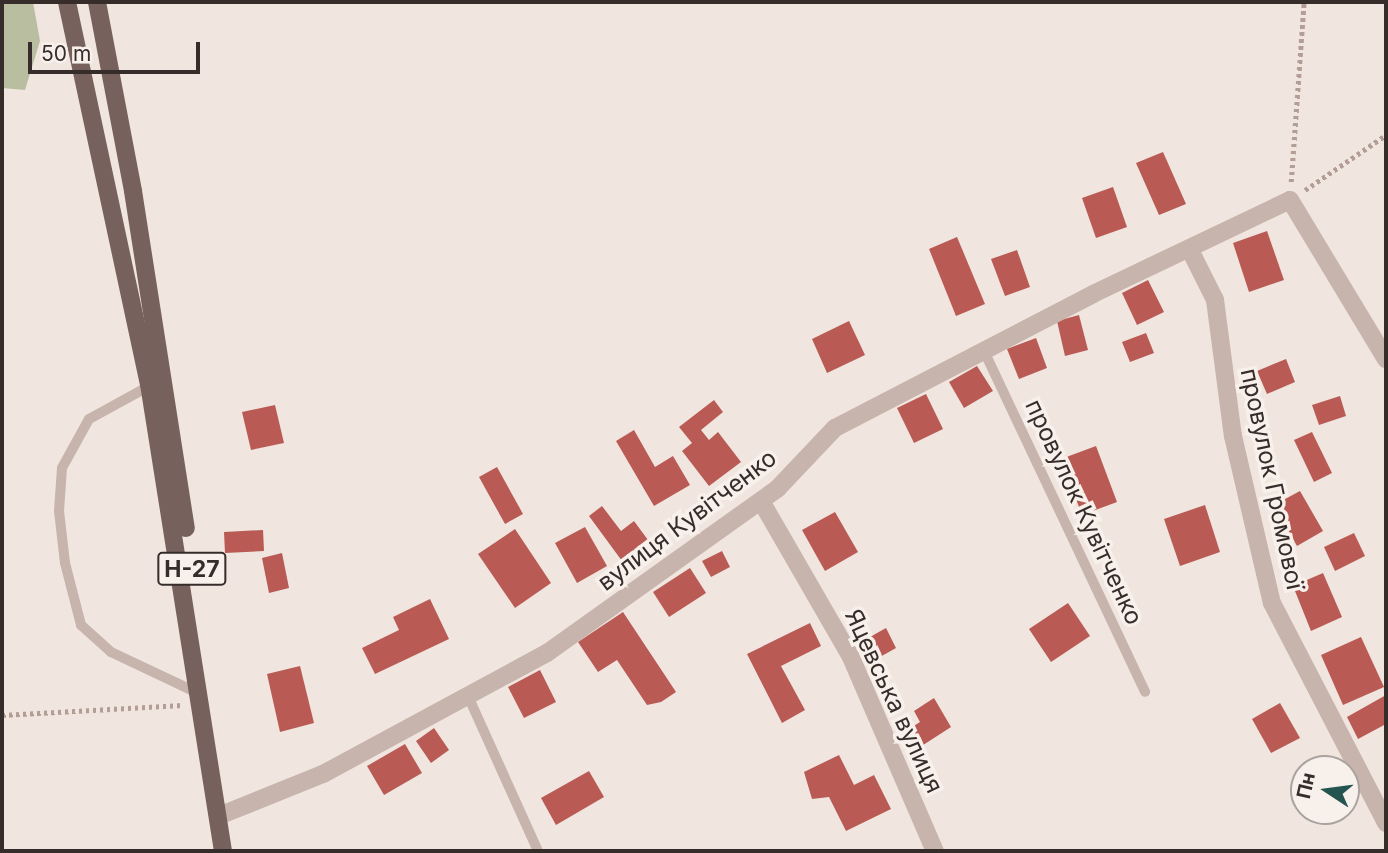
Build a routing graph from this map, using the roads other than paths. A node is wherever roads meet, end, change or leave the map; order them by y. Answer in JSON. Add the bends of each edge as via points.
{"nodes":[{"id":1,"x":67,"y":2,"type":"edge"},
{"id":2,"x":97,"y":2,"type":"edge"},
{"id":3,"x":1190,"y":250,"type":"junction"},
{"id":4,"x":984,"y":351,"type":"junction"},
{"id":5,"x":1386,"y":359,"type":"edge"},
{"id":6,"x":156,"y":383,"type":"junction"},
{"id":7,"x":761,"y":501,"type":"junction"},
{"id":8,"x":1145,"y":692,"type":"dead end"},
{"id":9,"x":468,"y":696,"type":"junction"},
{"id":10,"x":203,"y":697,"type":"junction"},
{"id":11,"x":221,"y":815,"type":"junction"},
{"id":12,"x":1386,"y":823,"type":"edge"},
{"id":13,"x":224,"y":851,"type":"edge"},
{"id":14,"x":538,"y":851,"type":"edge"},
{"id":15,"x":935,"y":851,"type":"edge"}],
"edges":[{"from":1,"to":6,"type":"main road","number":"Н-27"},
{"from":2,"to":6,"type":"main road","number":"Н-27"},
{"from":3,"to":4,"type":"street","name":"вулиця Кувітченко"},
{"from":3,"to":5,"type":"street","name":"вулиця Кувітченко","via":[[1290,201]]},
{"from":3,"to":12,"type":"street","name":"провулок Громової","via":[[1215,300],[1233,436],[1272,603]]},
{"from":4,"to":7,"type":"street","name":"вулиця Кувітченко","via":[[835,428]]},
{"from":4,"to":8,"type":"lane","name":"провулок Кувітченко"},
{"from":6,"to":10,"type":"main road","number":"Н-27"},
{"from":6,"to":10,"type":"lane","via":[[89,419],[62,468],[59,511],[65,563],[81,625],[111,652]]},
{"from":7,"to":9,"type":"street","name":"вулиця Кувітченко","via":[[547,653]]},
{"from":7,"to":15,"type":"street","name":"Яцевська вулиця","via":[[850,655]]},
{"from":9,"to":11,"type":"street","name":"вулиця Кувітченко","via":[[323,774]]},
{"from":9,"to":14,"type":"lane"},
{"from":10,"to":11,"type":"main road","number":"Н-27"},
{"from":10,"to":13,"type":"main road","number":"Н-27"},
{"from":11,"to":13,"type":"main road","number":"Н-27"}]}
